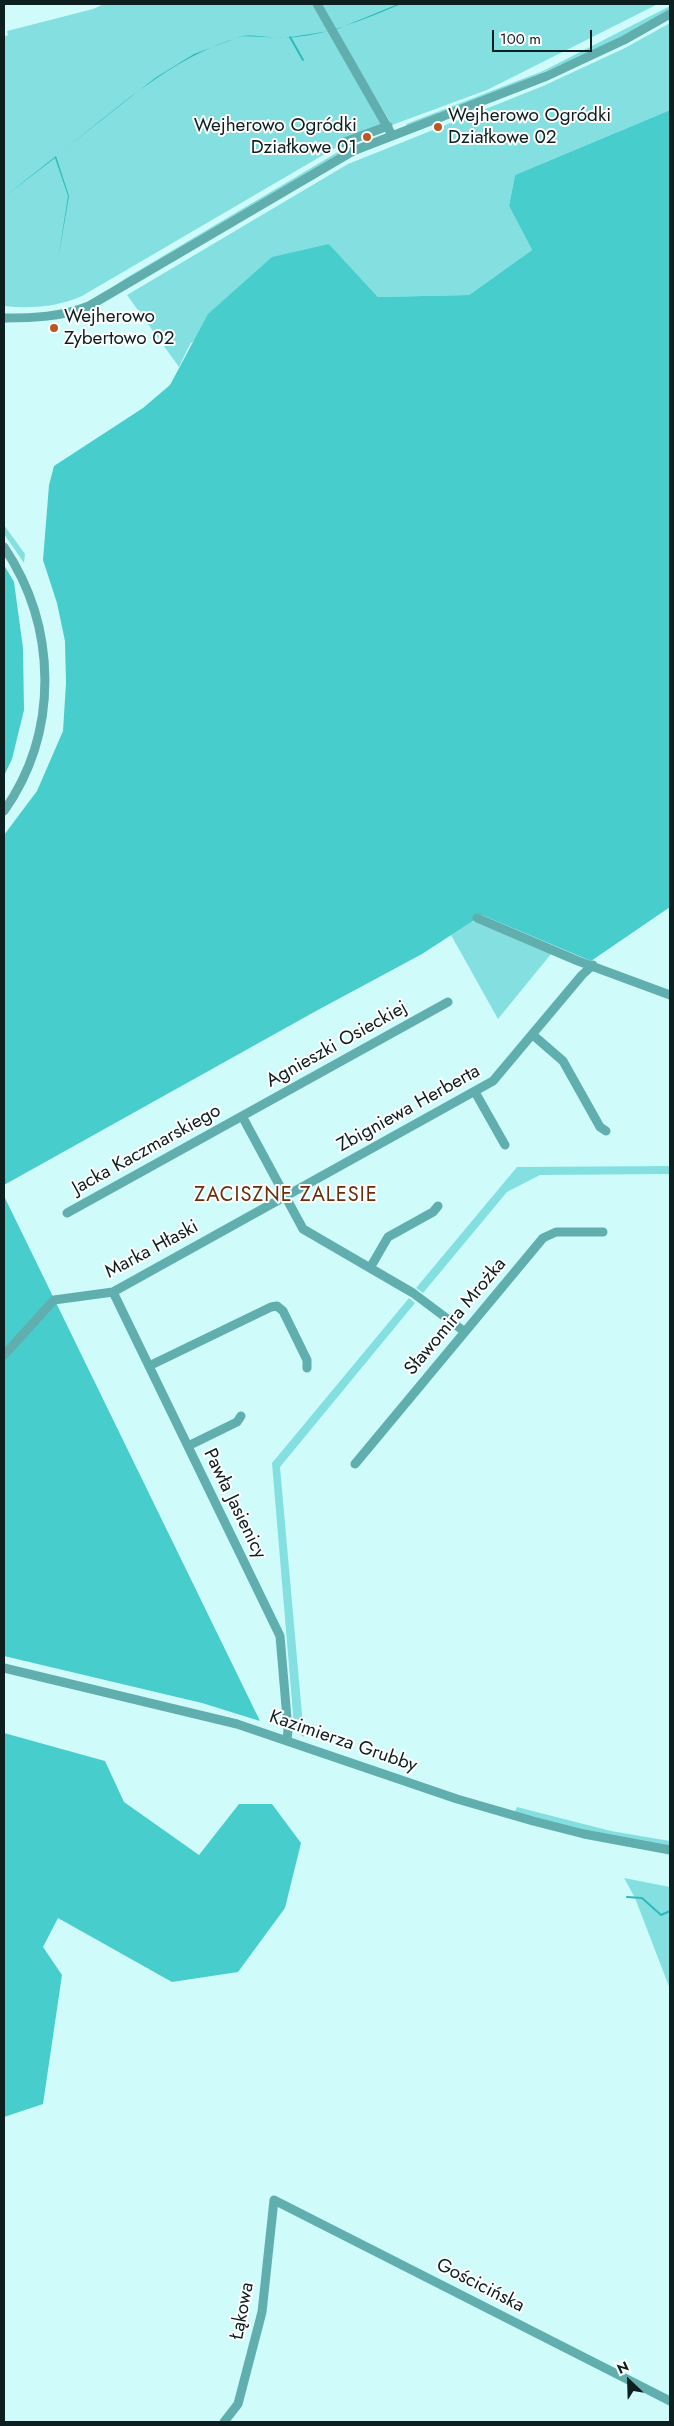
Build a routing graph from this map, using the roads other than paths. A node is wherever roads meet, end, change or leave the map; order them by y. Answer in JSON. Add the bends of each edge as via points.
{"nodes":[{"id":1,"x":317,"y":4,"type":"edge"},
{"id":2,"x":670,"y":14,"type":"edge"},
{"id":3,"x":388,"y":126,"type":"junction"},
{"id":4,"x":392,"y":135,"type":"junction"},
{"id":5,"x":342,"y":143,"type":"dead end"},
{"id":6,"x":4,"y":318,"type":"edge"},
{"id":7,"x":24,"y":319,"type":"junction"},
{"id":8,"x":4,"y":325,"type":"edge"},
{"id":9,"x":4,"y":547,"type":"edge"},
{"id":10,"x":4,"y":810,"type":"edge"},
{"id":11,"x":477,"y":918,"type":"dead end"},
{"id":12,"x":593,"y":965,"type":"junction"},
{"id":13,"x":670,"y":995,"type":"edge"},
{"id":14,"x":448,"y":1002,"type":"dead end"},
{"id":15,"x":533,"y":1035,"type":"junction"},
{"id":16,"x":475,"y":1092,"type":"junction"},
{"id":17,"x":242,"y":1116,"type":"junction"},
{"id":18,"x":606,"y":1131,"type":"dead end"},
{"id":19,"x":504,"y":1145,"type":"dead end"},
{"id":20,"x":286,"y":1196,"type":"junction"},
{"id":21,"x":438,"y":1206,"type":"dead end"},
{"id":22,"x":67,"y":1213,"type":"dead end"},
{"id":23,"x":603,"y":1232,"type":"dead end"},
{"id":24,"x":370,"y":1268,"type":"junction"},
{"id":25,"x":113,"y":1292,"type":"junction"},
{"id":26,"x":465,"y":1332,"type":"junction"},
{"id":27,"x":4,"y":1354,"type":"edge"},
{"id":28,"x":149,"y":1366,"type":"junction"},
{"id":29,"x":307,"y":1368,"type":"dead end"},
{"id":30,"x":241,"y":1416,"type":"dead end"},
{"id":31,"x":188,"y":1446,"type":"junction"},
{"id":32,"x":355,"y":1464,"type":"dead end"},
{"id":33,"x":4,"y":1668,"type":"edge"},
{"id":34,"x":287,"y":1740,"type":"junction"},
{"id":35,"x":670,"y":1850,"type":"edge"},
{"id":36,"x":274,"y":2200,"type":"joint"},
{"id":37,"x":670,"y":2401,"type":"edge"},
{"id":38,"x":224,"y":2422,"type":"edge"}],
"edges":[{"from":1,"to":3,"type":"street"},
{"from":2,"to":4,"type":"street","via":[[624,40],[547,76]]},
{"from":3,"to":4,"type":"street"},
{"from":3,"to":5,"type":"street"},
{"from":4,"to":7,"type":"street","via":[[338,158],[103,299],[75,311]]},
{"from":6,"to":7,"type":"street"},
{"from":7,"to":8,"type":"street"},
{"from":9,"to":10,"type":"street","via":[[20,572],[36,612],[45,664],[45,700],[38,734],[22,780]]},
{"from":11,"to":12,"type":"street"},
{"from":12,"to":13,"type":"street"},
{"from":12,"to":15,"type":"street","name":"Zbigniewa Herberta"},
{"from":14,"to":17,"type":"street","name":"Agnieszki Osieckiej"},
{"from":15,"to":16,"type":"street","name":"Zbigniewa Herberta","via":[[493,1082]]},
{"from":15,"to":18,"type":"street","via":[[563,1060],[600,1127]]},
{"from":16,"to":19,"type":"street"},
{"from":16,"to":20,"type":"street","name":"Zbigniewa Herberta"},
{"from":17,"to":20,"type":"street"},
{"from":17,"to":22,"type":"street","name":"Jacka Kaczmarskiego"},
{"from":20,"to":24,"type":"street","via":[[304,1229]]},
{"from":20,"to":25,"type":"street","name":"Marka Hłaski"},
{"from":21,"to":24,"type":"street","via":[[388,1237]]},
{"from":23,"to":26,"type":"street","name":"Sławomira Mrożka","via":[[556,1232],[543,1238]]},
{"from":24,"to":26,"type":"street","via":[[412,1293]]},
{"from":25,"to":27,"type":"street","name":"Marka Hłaski","via":[[54,1300]]},
{"from":25,"to":28,"type":"street","name":"Pawła Jasienicy"},
{"from":26,"to":32,"type":"street","name":"Sławomira Mrożka"},
{"from":28,"to":29,"type":"street","via":[[271,1306],[278,1306],[307,1360]]},
{"from":28,"to":31,"type":"street","name":"Pawła Jasienicy"},
{"from":30,"to":31,"type":"street","via":[[236,1422]]},
{"from":31,"to":34,"type":"street","name":"Pawła Jasienicy","via":[[280,1636]]},
{"from":33,"to":34,"type":"street","name":"Kazimierza Grubby","via":[[237,1724]]},
{"from":34,"to":35,"type":"street","name":"Kazimierza Grubby","via":[[491,1809],[584,1834]]},
{"from":36,"to":37,"type":"street","name":"Gościcińska"},
{"from":36,"to":38,"type":"street","name":"Łąkowa","via":[[262,2312],[238,2404]]}]}
